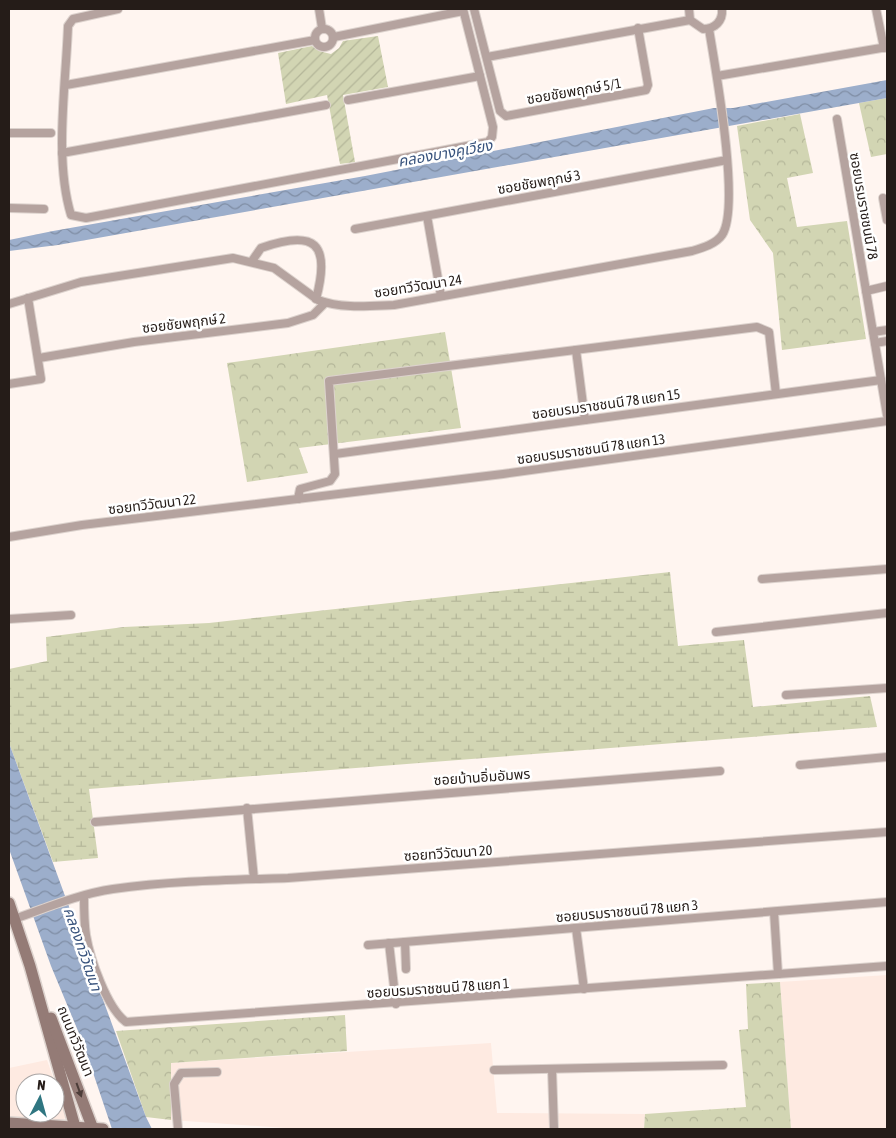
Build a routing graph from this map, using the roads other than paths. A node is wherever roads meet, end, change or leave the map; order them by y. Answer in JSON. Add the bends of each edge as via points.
{"nodes":[{"id":1,"x":118,"y":9,"type":"edge"},
{"id":2,"x":319,"y":9,"type":"edge"},
{"id":3,"x":474,"y":9,"type":"edge"},
{"id":4,"x":689,"y":9,"type":"edge"},
{"id":5,"x":722,"y":9,"type":"edge"},
{"id":6,"x":876,"y":9,"type":"edge"},
{"id":7,"x":463,"y":10,"type":"edge"},
{"id":8,"x":690,"y":20,"type":"junction"},
{"id":9,"x":322,"y":28,"type":"junction"},
{"id":10,"x":638,"y":28,"type":"junction"},
{"id":11,"x":709,"y":29,"type":"junction"},
{"id":12,"x":334,"y":37,"type":"junction"},
{"id":13,"x":315,"y":40,"type":"junction"},
{"id":14,"x":885,"y":47,"type":"edge"},
{"id":15,"x":487,"y":57,"type":"junction"},
{"id":16,"x":480,"y":76,"type":"junction"},
{"id":17,"x":717,"y":76,"type":"junction"},
{"id":18,"x":66,"y":85,"type":"junction"},
{"id":19,"x":348,"y":100,"type":"dead end"},
{"id":20,"x":326,"y":105,"type":"dead end"},
{"id":21,"x":837,"y":119,"type":"dead end"},
{"id":22,"x":9,"y":133,"type":"edge"},
{"id":23,"x":51,"y":133,"type":"dead end"},
{"id":24,"x":62,"y":153,"type":"junction"},
{"id":25,"x":727,"y":160,"type":"junction"},
{"id":26,"x":883,"y":198,"type":"dead end"},
{"id":27,"x":9,"y":208,"type":"edge"},
{"id":28,"x":44,"y":209,"type":"dead end"},
{"id":29,"x":427,"y":216,"type":"junction"},
{"id":30,"x":887,"y":220,"type":"edge"},
{"id":31,"x":355,"y":229,"type":"dead end"},
{"id":32,"x":252,"y":261,"type":"junction"},
{"id":33,"x":887,"y":286,"type":"edge"},
{"id":34,"x":866,"y":291,"type":"junction"},
{"id":35,"x":441,"y":296,"type":"junction"},
{"id":36,"x":28,"y":298,"type":"junction"},
{"id":37,"x":316,"y":298,"type":"junction"},
{"id":38,"x":325,"y":303,"type":"junction"},
{"id":39,"x":9,"y":304,"type":"edge"},
{"id":40,"x":887,"y":330,"type":"edge"},
{"id":41,"x":873,"y":332,"type":"junction"},
{"id":42,"x":887,"y":341,"type":"edge"},
{"id":43,"x":875,"y":343,"type":"junction"},
{"id":44,"x":576,"y":350,"type":"junction"},
{"id":45,"x":39,"y":358,"type":"junction"},
{"id":46,"x":881,"y":380,"type":"junction"},
{"id":47,"x":9,"y":384,"type":"edge"},
{"id":48,"x":776,"y":394,"type":"junction"},
{"id":49,"x":887,"y":415,"type":"edge"},
{"id":50,"x":585,"y":420,"type":"junction"},
{"id":51,"x":887,"y":421,"type":"edge"},
{"id":52,"x":335,"y":454,"type":"junction"},
{"id":53,"x":298,"y":499,"type":"junction"},
{"id":54,"x":9,"y":537,"type":"edge"},
{"id":55,"x":887,"y":570,"type":"edge"},
{"id":56,"x":762,"y":579,"type":"dead end"},
{"id":57,"x":887,"y":613,"type":"edge"},
{"id":58,"x":71,"y":615,"type":"dead end"},
{"id":59,"x":9,"y":619,"type":"edge"},
{"id":60,"x":716,"y":632,"type":"dead end"},
{"id":61,"x":887,"y":688,"type":"edge"},
{"id":62,"x":786,"y":695,"type":"dead end"},
{"id":63,"x":887,"y":757,"type":"edge"},
{"id":64,"x":800,"y":765,"type":"dead end"},
{"id":65,"x":720,"y":771,"type":"dead end"},
{"id":66,"x":246,"y":808,"type":"junction"},
{"id":67,"x":95,"y":822,"type":"dead end"},
{"id":68,"x":887,"y":832,"type":"edge"},
{"id":69,"x":254,"y":879,"type":"junction"},
{"id":70,"x":84,"y":896,"type":"junction"},
{"id":71,"x":887,"y":902,"type":"edge"},
{"id":72,"x":9,"y":903,"type":"edge"},
{"id":73,"x":774,"y":912,"type":"junction"},
{"id":74,"x":13,"y":925,"type":"edge"},
{"id":75,"x":576,"y":928,"type":"junction"},
{"id":76,"x":405,"y":942,"type":"junction"},
{"id":77,"x":389,"y":943,"type":"junction"},
{"id":78,"x":368,"y":945,"type":"dead end"},
{"id":79,"x":30,"y":966,"type":"junction"},
{"id":80,"x":887,"y":966,"type":"edge"},
{"id":81,"x":406,"y":969,"type":"dead end"},
{"id":82,"x":778,"y":974,"type":"junction"},
{"id":83,"x":584,"y":989,"type":"junction"},
{"id":84,"x":396,"y":1004,"type":"junction"},
{"id":85,"x":722,"y":1065,"type":"dead end"},
{"id":86,"x":552,"y":1069,"type":"junction"},
{"id":87,"x":494,"y":1070,"type":"dead end"},
{"id":88,"x":217,"y":1072,"type":"dead end"},
{"id":89,"x":9,"y":1123,"type":"edge"},
{"id":90,"x":75,"y":1127,"type":"junction"},
{"id":91,"x":93,"y":1129,"type":"edge"},
{"id":92,"x":103,"y":1129,"type":"edge"},
{"id":93,"x":178,"y":1129,"type":"edge"},
{"id":94,"x":554,"y":1129,"type":"edge"}],
"edges":[{"from":1,"to":18,"type":"street","via":[[73,19],[68,26]]},
{"from":2,"to":9,"type":"street"},
{"from":3,"to":15,"type":"street","name":"ซอยชัยพฤกษ์ 5/1"},
{"from":4,"to":8,"type":"street"},
{"from":5,"to":11,"type":"street","via":[[721,19]]},
{"from":6,"to":14,"type":"street"},
{"from":7,"to":12,"type":"street"},
{"from":7,"to":16,"type":"street"},
{"from":8,"to":10,"type":"street"},
{"from":8,"to":11,"type":"street","via":[[698,28]]},
{"from":9,"to":12,"type":"street","via":[[331,31]]},
{"from":9,"to":13,"type":"street"},
{"from":10,"to":15,"type":"street"},
{"from":10,"to":15,"type":"street","name":"ซอยชัยพฤกษ์ 5/1","via":[[648,85],[643,92],[506,116],[500,111]]},
{"from":11,"to":17,"type":"street","name":"ซอยทวีวัฒนา 24"},
{"from":12,"to":13,"type":"street","via":[[328,47],[319,46]]},
{"from":13,"to":18,"type":"street"},
{"from":14,"to":17,"type":"street"},
{"from":16,"to":19,"type":"street"},
{"from":16,"to":24,"type":"street","via":[[493,127],[488,142],[86,218],[71,215],[66,199]]},
{"from":17,"to":25,"type":"street","name":"ซอยทวีวัฒนา 24"},
{"from":18,"to":24,"type":"street"},
{"from":20,"to":24,"type":"street"},
{"from":21,"to":34,"type":"street","name":"ซอยบรมราชชนนี 78"},
{"from":22,"to":23,"type":"street"},
{"from":25,"to":29,"type":"street","name":"ซอยชัยพฤกษ์ 3"},
{"from":25,"to":35,"type":"street","name":"ซอยทวีวัฒนา 24","via":[[727,225],[722,236],[709,245],[692,251]]},
{"from":26,"to":30,"type":"street"},
{"from":27,"to":28,"type":"street"},
{"from":29,"to":31,"type":"street","name":"ซอยชัยพฤกษ์ 3"},
{"from":29,"to":35,"type":"street"},
{"from":32,"to":36,"type":"street","name":"ซอยทวีวัฒนา 24","via":[[219,259],[81,282]]},
{"from":32,"to":37,"type":"street","name":"ซอยทวีวัฒนา 24","via":[[274,268]]},
{"from":32,"to":37,"type":"street","via":[[260,248],[296,239],[308,240],[321,255],[321,278]]},
{"from":33,"to":34,"type":"street"},
{"from":34,"to":41,"type":"street","name":"ซอยบรมราชชนนี 78"},
{"from":35,"to":38,"type":"street","name":"ซอยทวีวัฒนา 24","via":[[362,306]]},
{"from":36,"to":39,"type":"street","name":"ซอยทวีวัฒนา 24"},
{"from":36,"to":45,"type":"street"},
{"from":37,"to":38,"type":"street","name":"ซอยทวีวัฒนา 24"},
{"from":38,"to":45,"type":"street","name":"ซอยชัยพฤกษ์ 2","via":[[313,315],[288,323],[134,342]]},
{"from":40,"to":41,"type":"street"},
{"from":41,"to":43,"type":"street","name":"ซอยบรมราชชนนี 78"},
{"from":42,"to":43,"type":"street"},
{"from":43,"to":46,"type":"street","name":"ซอยบรมราชชนนี 78"},
{"from":44,"to":48,"type":"street","via":[[764,328],[768,332]]},
{"from":44,"to":50,"type":"street"},
{"from":44,"to":52,"type":"street","via":[[329,381]]},
{"from":45,"to":47,"type":"street","via":[[41,379]]},
{"from":46,"to":48,"type":"street","name":"ซอยบรมราชชนนี 78 แยก 15"},
{"from":46,"to":49,"type":"street","name":"ซอยบรมราชชนนี 78"},
{"from":48,"to":50,"type":"street","name":"ซอยบรมราชชนนี 78 แยก 15"},
{"from":50,"to":52,"type":"street","name":"ซอยบรมราชชนนี 78 แยก 15"},
{"from":51,"to":53,"type":"street","name":"ซอยบรมราชชนนี 78 แยก 13"},
{"from":52,"to":53,"type":"street","via":[[333,478],[300,489]]},
{"from":53,"to":54,"type":"street","name":"ซอยทวีวัฒนา 22"},
{"from":55,"to":56,"type":"street"},
{"from":57,"to":60,"type":"street"},
{"from":58,"to":59,"type":"street"},
{"from":61,"to":62,"type":"street"},
{"from":63,"to":64,"type":"street"},
{"from":65,"to":66,"type":"street","name":"ซอยบ้านอิ่มอัมพร"},
{"from":66,"to":67,"type":"street","name":"ซอยบ้านอิ่มอัมพร"},
{"from":66,"to":69,"type":"street"},
{"from":68,"to":69,"type":"street","name":"ซอยทวีวัฒนา 20"},
{"from":69,"to":70,"type":"street","name":"ซอยทวีวัฒนา 20","via":[[112,889]]},
{"from":70,"to":74,"type":"street","name":"ซอยทวีวัฒนา 20","via":[[33,912]]},
{"from":70,"to":84,"type":"street","name":"ซอยบรมราชชนนี 78 แยก 1","via":[[86,936],[91,954],[111,1004],[126,1022]]},
{"from":71,"to":73,"type":"street","name":"ซอยบรมราชชนนี 78 แยก 3"},
{"from":72,"to":74,"type":"main road","name":"ถนนทวีวัฒนา"},
{"from":73,"to":75,"type":"street","name":"ซอยบรมราชชนนี 78 แยก 3"},
{"from":73,"to":82,"type":"street"},
{"from":74,"to":79,"type":"main road","name":"ถนนทวีวัฒนา"},
{"from":75,"to":76,"type":"street","name":"ซอยบรมราชชนนี 78 แยก 3"},
{"from":75,"to":83,"type":"street"},
{"from":76,"to":77,"type":"street","name":"ซอยบรมราชชนนี 78 แยก 3"},
{"from":76,"to":81,"type":"street"},
{"from":77,"to":78,"type":"street","name":"ซอยบรมราชชนนี 78 แยก 3"},
{"from":77,"to":84,"type":"street"},
{"from":79,"to":90,"type":"main road","name":"ถนนทวีวัฒนา"},
{"from":79,"to":91,"type":"main road","name":"ถนนทวีวัฒนา","one_way":true},
{"from":80,"to":82,"type":"street","name":"ซอยบรมราชชนนี 78 แยก 1"},
{"from":82,"to":83,"type":"street","name":"ซอยบรมราชชนนี 78 แยก 1"},
{"from":83,"to":84,"type":"street","name":"ซอยบรมราชชนนี 78 แยก 1"},
{"from":85,"to":86,"type":"street"},
{"from":86,"to":87,"type":"street"},
{"from":86,"to":94,"type":"street"},
{"from":88,"to":93,"type":"street","via":[[181,1074],[174,1084]]},
{"from":89,"to":90,"type":"main road"},
{"from":90,"to":91,"type":"main road"},
{"from":91,"to":92,"type":"main road"}]}
